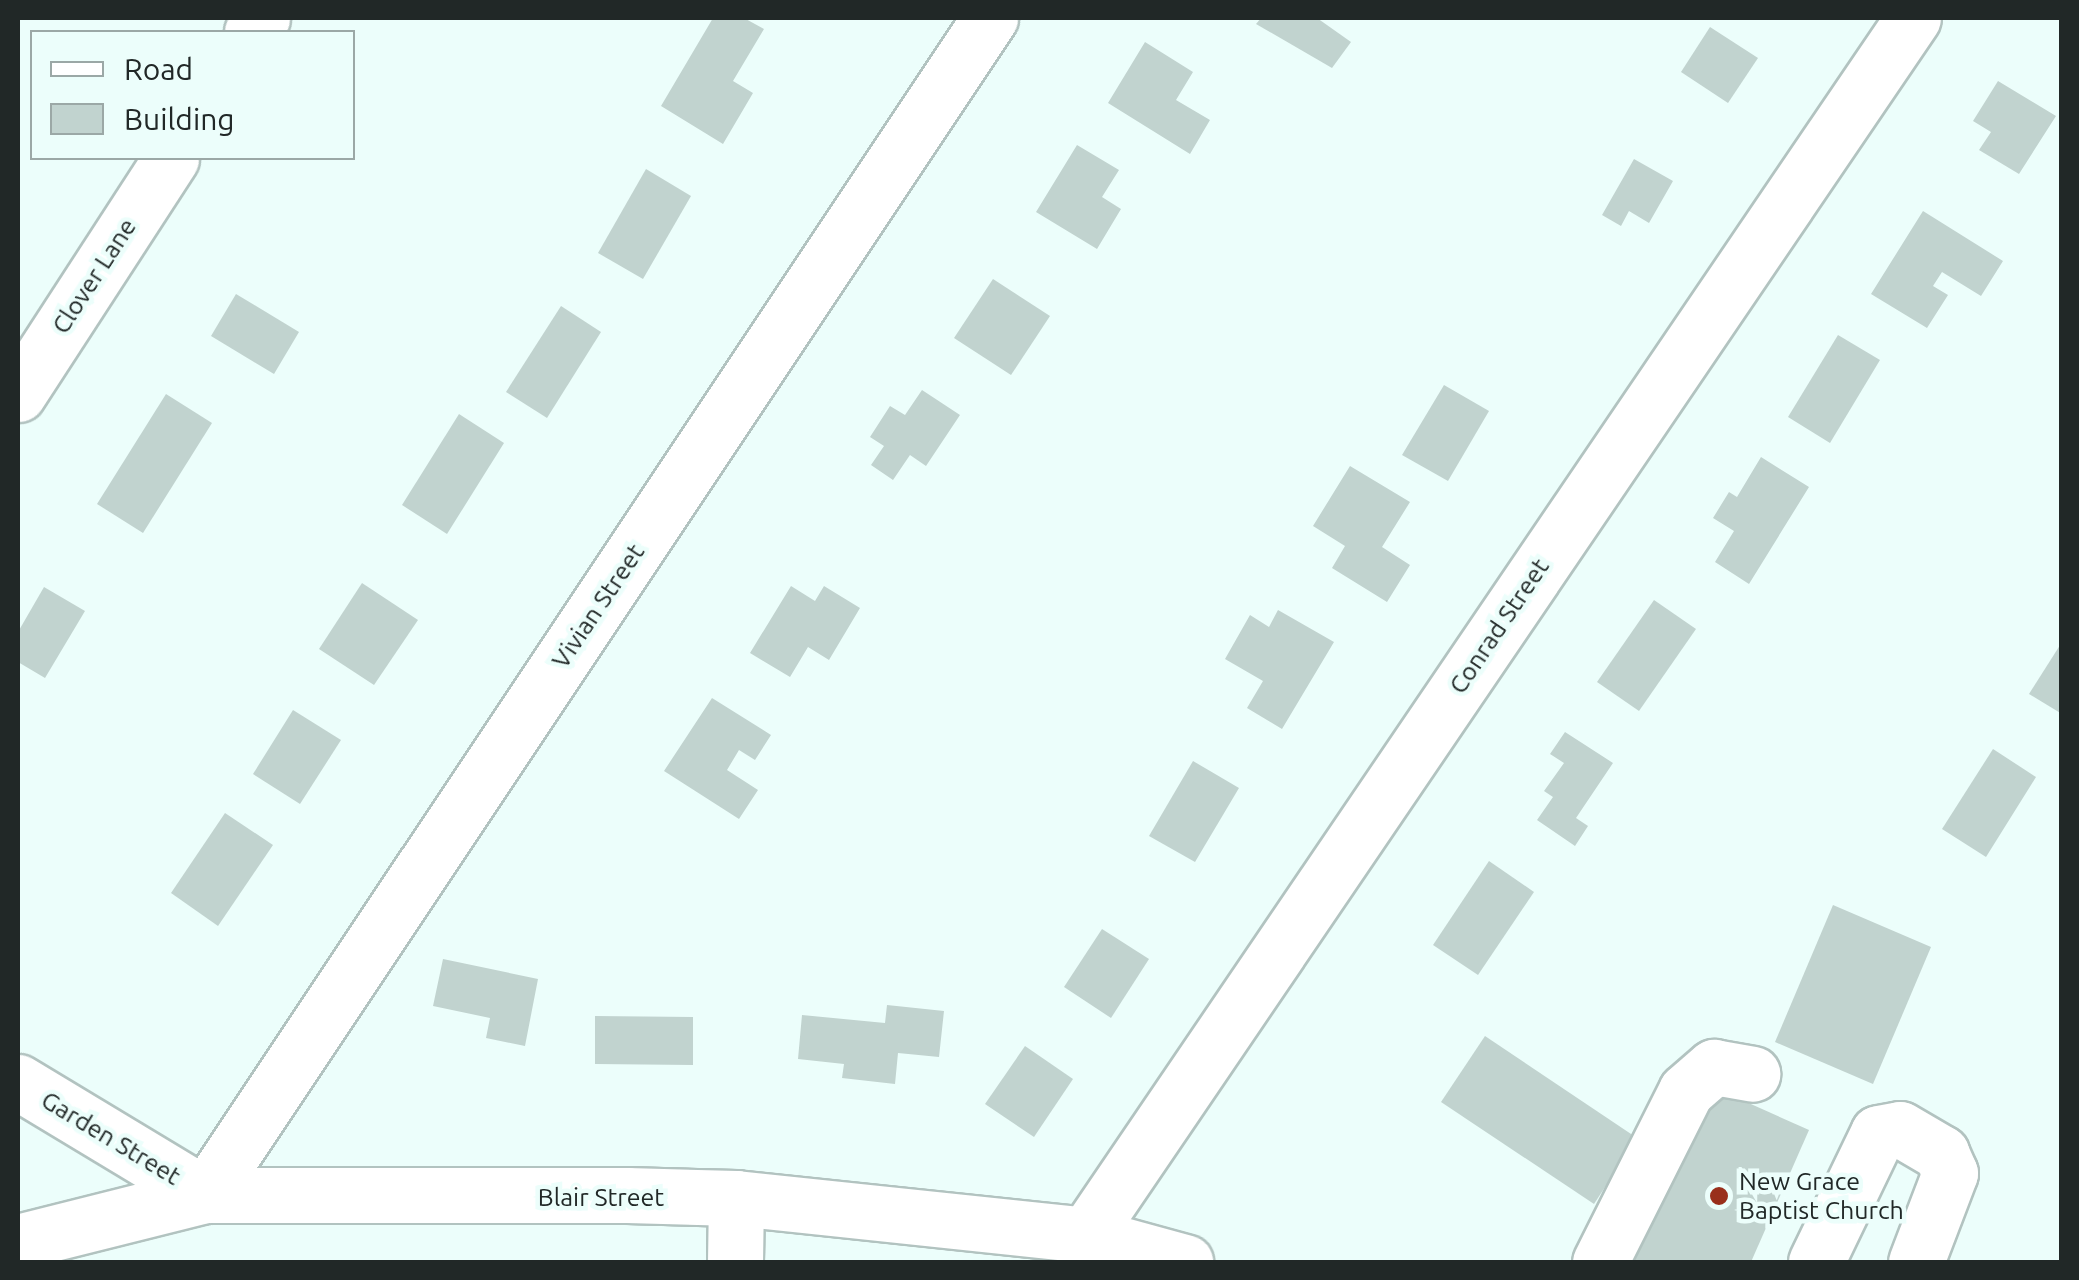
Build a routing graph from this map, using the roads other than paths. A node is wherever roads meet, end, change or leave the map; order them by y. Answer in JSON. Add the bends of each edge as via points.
{"nodes":[{"id":1,"x":990,"y":18,"type":"edge"},
{"id":2,"x":1897,"y":23,"type":"edge"},
{"id":3,"x":170,"y":160,"type":"edge"},
{"id":4,"x":18,"y":394,"type":"edge"},
{"id":5,"x":1752,"y":1074,"type":"dead end"},
{"id":6,"x":18,"y":1082,"type":"edge"},
{"id":7,"x":205,"y":1195,"type":"junction"},
{"id":8,"x":736,"y":1198,"type":"junction"},
{"id":9,"x":1086,"y":1235,"type":"junction"},
{"id":10,"x":18,"y":1242,"type":"edge"},
{"id":11,"x":735,"y":1262,"type":"edge"},
{"id":12,"x":1185,"y":1262,"type":"edge"},
{"id":13,"x":1600,"y":1262,"type":"edge"},
{"id":14,"x":1816,"y":1262,"type":"edge"},
{"id":15,"x":1916,"y":1262,"type":"edge"}],
"edges":[{"from":1,"to":7,"type":"street","name":"Vivian Street"},
{"from":2,"to":9,"type":"street","name":"Conrad Street"},
{"from":3,"to":4,"type":"street","name":"Clover Lane"},
{"from":5,"to":13,"type":"street","via":[[1714,1067],[1686,1091]]},
{"from":6,"to":7,"type":"street","name":"Garden Street"},
{"from":7,"to":8,"type":"street","name":"Blair Street"},
{"from":7,"to":10,"type":"street","name":"Blair Street"},
{"from":8,"to":9,"type":"street","name":"Blair Street"},
{"from":8,"to":11,"type":"street"},
{"from":9,"to":12,"type":"street","name":"Blair Street"},
{"from":14,"to":15,"type":"street","via":[[1878,1133],[1900,1129],[1941,1152],[1950,1172]]}]}
